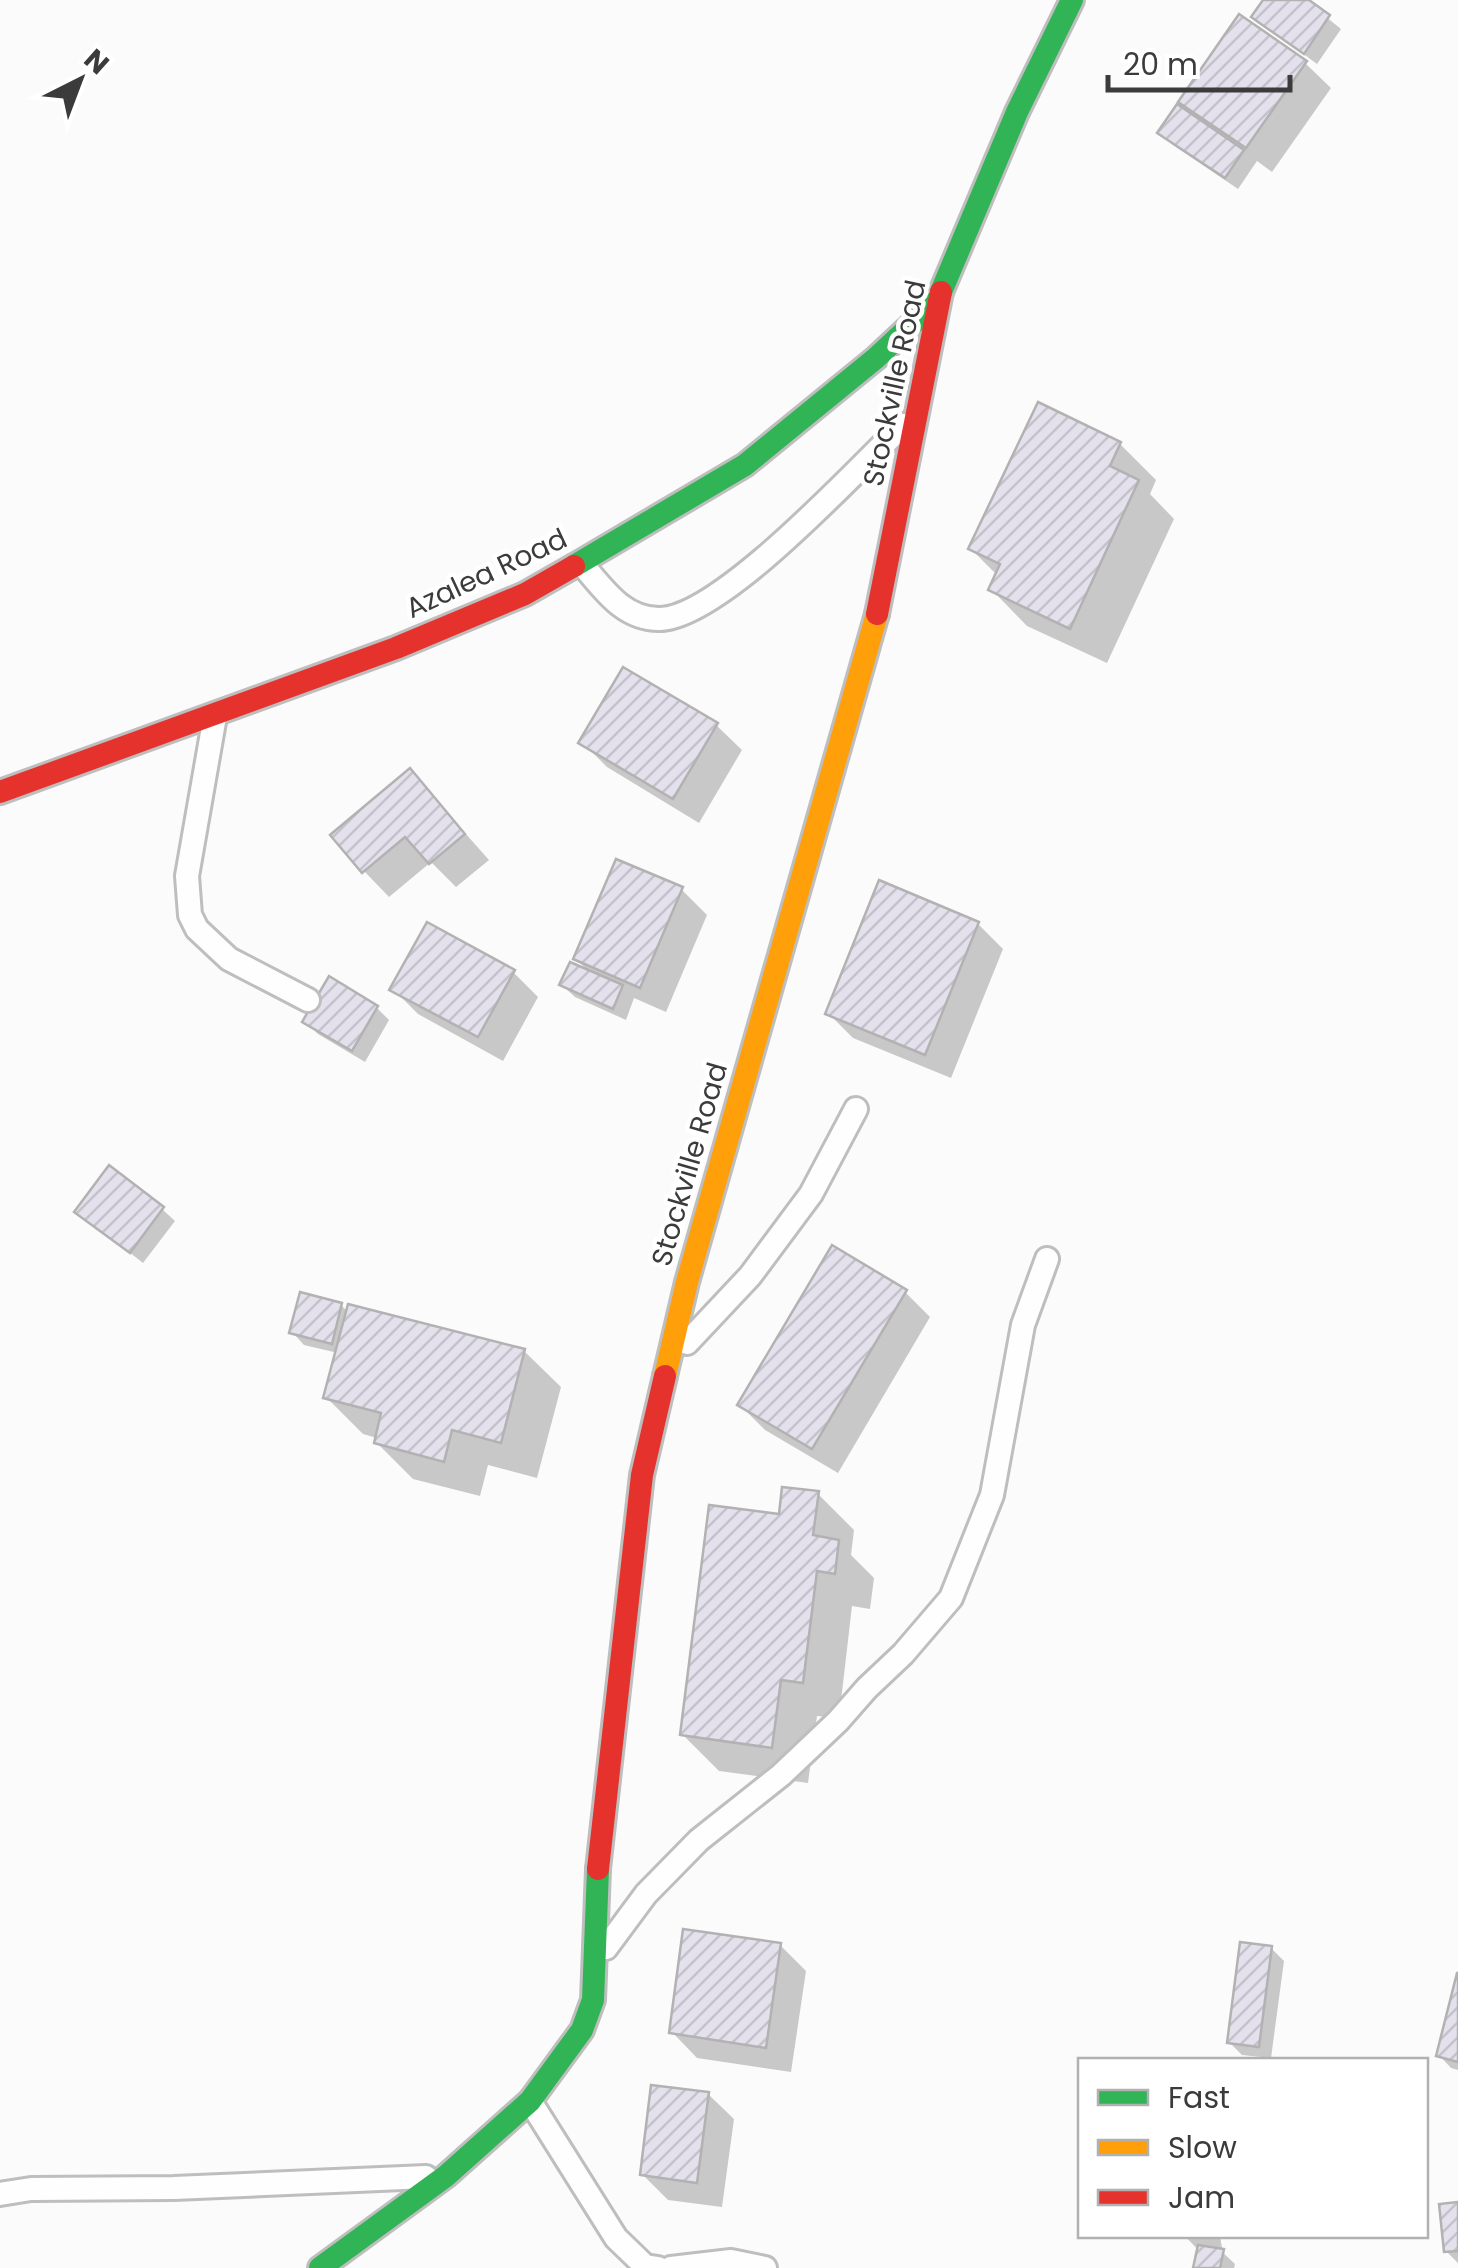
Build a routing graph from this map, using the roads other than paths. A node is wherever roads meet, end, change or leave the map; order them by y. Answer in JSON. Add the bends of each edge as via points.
{"nodes":[{"id":1,"x":1072,"y":0,"type":"edge"},
{"id":2,"x":937,"y":301,"type":"junction"},
{"id":3,"x":916,"y":413,"type":"junction"},
{"id":4,"x":581,"y":562,"type":"junction"},
{"id":5,"x":215,"y":716,"type":"junction"},
{"id":6,"x":0,"y":792,"type":"edge"},
{"id":7,"x":308,"y":1000,"type":"dead end"},
{"id":8,"x":856,"y":1109,"type":"dead end"},
{"id":9,"x":1048,"y":1259,"type":"dead end"},
{"id":10,"x":668,"y":1363,"type":"junction"},
{"id":11,"x":594,"y":1962,"type":"junction"},
{"id":12,"x":530,"y":2101,"type":"junction"},
{"id":13,"x":446,"y":2176,"type":"junction"},
{"id":14,"x":0,"y":2194,"type":"edge"},
{"id":15,"x":320,"y":2268,"type":"edge"},
{"id":16,"x":658,"y":2268,"type":"edge"},
{"id":17,"x":671,"y":2268,"type":"edge"},
{"id":18,"x":764,"y":2268,"type":"edge"}],
"edges":[{"from":1,"to":2,"type":"street","name":"Stockville Road"},
{"from":2,"to":3,"type":"street","name":"Stockville Road"},
{"from":2,"to":4,"type":"street","name":"Azalea Road","via":[[745,464]]},
{"from":3,"to":4,"type":"lane","via":[[750,573],[682,615],[658,619],[620,608]]},
{"from":3,"to":10,"type":"street","name":"Stockville Road","via":[[879,605]]},
{"from":4,"to":5,"type":"street","name":"Azalea Road","via":[[525,594]]},
{"from":5,"to":6,"type":"street","name":"Azalea Road"},
{"from":5,"to":7,"type":"lane","via":[[188,876],[190,916],[229,958]]},
{"from":8,"to":10,"type":"lane","via":[[810,1194],[750,1276]]},
{"from":9,"to":11,"type":"lane","via":[[1023,1325],[992,1496],[951,1598],[838,1722],[646,1894]]},
{"from":10,"to":11,"type":"street","name":"Stockville Road","via":[[642,1475],[624,1618]]},
{"from":11,"to":12,"type":"street","name":"Stockville Road","via":[[582,2030]]},
{"from":12,"to":13,"type":"street","name":"Stockville Road"},
{"from":12,"to":16,"type":"lane","via":[[616,2238],[644,2266]]},
{"from":13,"to":14,"type":"lane"},
{"from":13,"to":15,"type":"street","name":"Stockville Road"},
{"from":17,"to":18,"type":"lane","via":[[731,2262]]}]}
